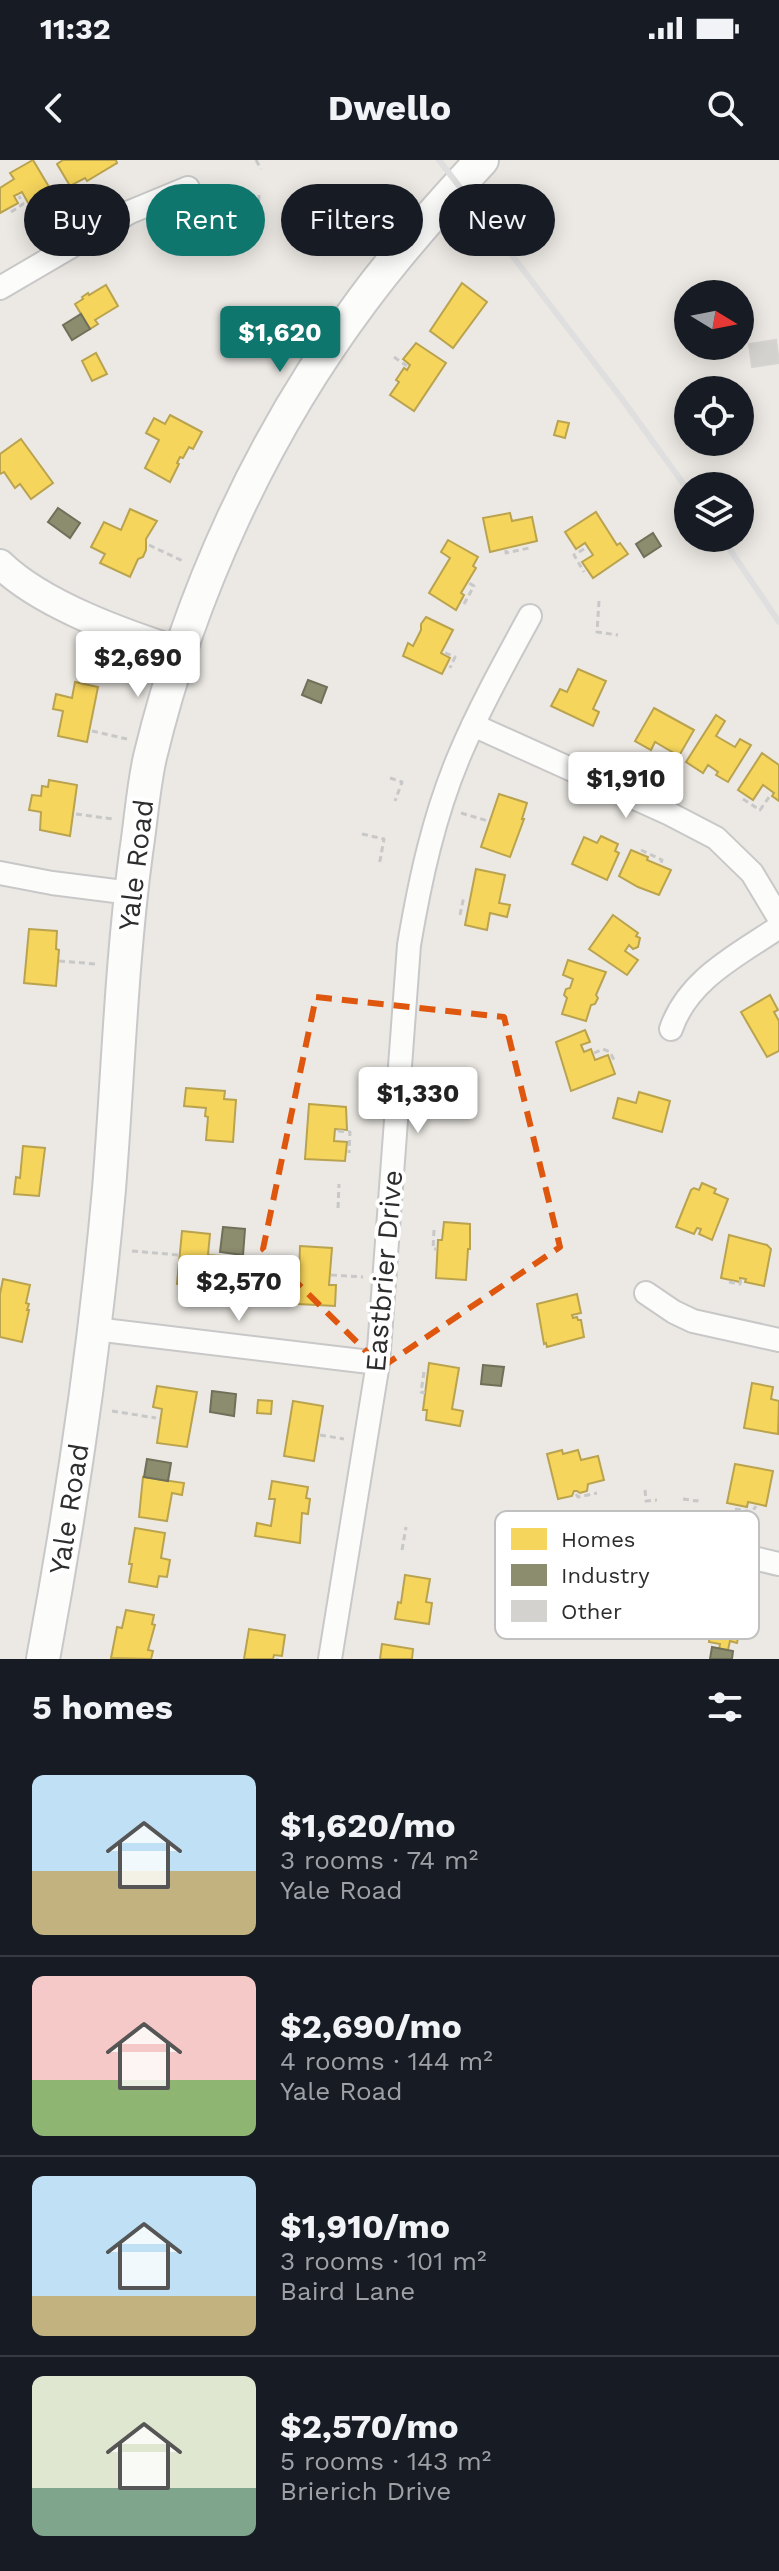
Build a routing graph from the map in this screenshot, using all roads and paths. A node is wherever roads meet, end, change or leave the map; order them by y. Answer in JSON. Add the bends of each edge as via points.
{"nodes":[{"id":1,"x":256,"y":160,"type":"edge"},
{"id":2,"x":482,"y":160,"type":"edge"},
{"id":3,"x":261,"y":169,"type":"dead end"},
{"id":4,"x":19,"y":196,"type":"dead end"},
{"id":5,"x":146,"y":205,"type":"edge"},
{"id":6,"x":11,"y":212,"type":"dead end"},
{"id":7,"x":0,"y":288,"type":"edge"},
{"id":8,"x":394,"y":357,"type":"dead end"},
{"id":9,"x":407,"y":366,"type":"dead end"},
{"id":10,"x":149,"y":545,"type":"dead end"},
{"id":11,"x":529,"y":548,"type":"dead end"},
{"id":12,"x":584,"y":549,"type":"dead end"},
{"id":13,"x":506,"y":550,"type":"dead end"},
{"id":14,"x":185,"y":562,"type":"dead end"},
{"id":15,"x":0,"y":564,"type":"edge"},
{"id":16,"x":584,"y":572,"type":"dead end"},
{"id":17,"x":469,"y":583,"type":"dead end"},
{"id":18,"x":599,"y":601,"type":"dead end"},
{"id":19,"x":464,"y":604,"type":"dead end"},
{"id":20,"x":530,"y":616,"type":"dead end"},
{"id":21,"x":618,"y":635,"type":"dead end"},
{"id":22,"x":180,"y":652,"type":"junction"},
{"id":23,"x":445,"y":653,"type":"dead end"},
{"id":24,"x":450,"y":668,"type":"dead end"},
{"id":25,"x":473,"y":725,"type":"junction"},
{"id":26,"x":92,"y":731,"type":"dead end"},
{"id":27,"x":128,"y":739,"type":"dead end"},
{"id":28,"x":390,"y":778,"type":"dead end"},
{"id":29,"x":769,"y":797,"type":"dead end"},
{"id":30,"x":743,"y":799,"type":"dead end"},
{"id":31,"x":395,"y":801,"type":"dead end"},
{"id":32,"x":455,"y":811,"type":"dead end"},
{"id":33,"x":76,"y":814,"type":"dead end"},
{"id":34,"x":113,"y":819,"type":"dead end"},
{"id":35,"x":488,"y":821,"type":"dead end"},
{"id":36,"x":362,"y":834,"type":"dead end"},
{"id":37,"x":641,"y":850,"type":"dead end"},
{"id":38,"x":661,"y":863,"type":"dead end"},
{"id":39,"x":379,"y":866,"type":"dead end"},
{"id":40,"x":0,"y":873,"type":"edge"},
{"id":41,"x":131,"y":893,"type":"junction"},
{"id":42,"x":464,"y":896,"type":"dead end"},
{"id":43,"x":460,"y":915,"type":"dead end"},
{"id":44,"x":779,"y":918,"type":"edge"},
{"id":45,"x":779,"y":927,"type":"edge"},
{"id":46,"x":59,"y":961,"type":"dead end"},
{"id":47,"x":96,"y":964,"type":"dead end"},
{"id":48,"x":671,"y":1029,"type":"dead end"},
{"id":49,"x":594,"y":1053,"type":"dead end"},
{"id":50,"x":615,"y":1062,"type":"dead end"},
{"id":51,"x":338,"y":1131,"type":"dead end"},
{"id":52,"x":349,"y":1153,"type":"dead end"},
{"id":53,"x":339,"y":1184,"type":"dead end"},
{"id":54,"x":338,"y":1208,"type":"dead end"},
{"id":55,"x":434,"y":1230,"type":"dead end"},
{"id":56,"x":436,"y":1249,"type":"dead end"},
{"id":57,"x":132,"y":1251,"type":"dead end"},
{"id":58,"x":178,"y":1255,"type":"dead end"},
{"id":59,"x":331,"y":1275,"type":"dead end"},
{"id":60,"x":372,"y":1278,"type":"dead end"},
{"id":61,"x":741,"y":1278,"type":"dead end"},
{"id":62,"x":729,"y":1282,"type":"dead end"},
{"id":63,"x":646,"y":1293,"type":"dead end"},
{"id":64,"x":95,"y":1329,"type":"junction"},
{"id":65,"x":779,"y":1340,"type":"edge"},
{"id":66,"x":378,"y":1363,"type":"junction"},
{"id":67,"x":424,"y":1372,"type":"dead end"},
{"id":68,"x":425,"y":1393,"type":"dead end"},
{"id":69,"x":112,"y":1411,"type":"dead end"},
{"id":70,"x":156,"y":1418,"type":"dead end"},
{"id":71,"x":320,"y":1435,"type":"dead end"},
{"id":72,"x":353,"y":1441,"type":"dead end"},
{"id":73,"x":645,"y":1490,"type":"dead end"},
{"id":74,"x":597,"y":1493,"type":"dead end"},
{"id":75,"x":576,"y":1494,"type":"dead end"},
{"id":76,"x":683,"y":1499,"type":"dead end"},
{"id":77,"x":697,"y":1499,"type":"dead end"},
{"id":78,"x":657,"y":1500,"type":"dead end"},
{"id":79,"x":756,"y":1506,"type":"dead end"},
{"id":80,"x":735,"y":1509,"type":"dead end"},
{"id":81,"x":746,"y":1511,"type":"edge"},
{"id":82,"x":753,"y":1511,"type":"edge"},
{"id":83,"x":406,"y":1527,"type":"dead end"},
{"id":84,"x":402,"y":1550,"type":"dead end"},
{"id":85,"x":759,"y":1560,"type":"edge"},
{"id":86,"x":779,"y":1564,"type":"edge"},
{"id":87,"x":43,"y":1659,"type":"edge"},
{"id":88,"x":330,"y":1659,"type":"edge"}],
"edges":[{"from":1,"to":3,"type":"path"},
{"from":2,"to":22,"type":"main road","name":"Yale Road","via":[[401,251],[315,371],[241,505]]},
{"from":4,"to":6,"type":"path","via":[[23,204]]},
{"from":5,"to":7,"type":"street"},
{"from":8,"to":9,"type":"path"},
{"from":10,"to":14,"type":"path"},
{"from":11,"to":13,"type":"path"},
{"from":12,"to":16,"type":"path","via":[[574,555]]},
{"from":15,"to":22,"type":"street","via":[[48,600]]},
{"from":17,"to":19,"type":"path","via":[[474,586]]},
{"from":18,"to":21,"type":"path","via":[[597,632]]},
{"from":20,"to":25,"type":"street","name":"Eastbrier Drive"},
{"from":22,"to":41,"type":"main road","name":"Yale Road","via":[[149,761]]},
{"from":23,"to":24,"type":"path","via":[[455,657]]},
{"from":25,"to":44,"type":"street","via":[[716,838],[752,873]]},
{"from":25,"to":66,"type":"street","name":"Eastbrier Drive","via":[[430,842],[409,945]]},
{"from":26,"to":27,"type":"path"},
{"from":28,"to":31,"type":"path","via":[[402,782]]},
{"from":29,"to":30,"type":"path","via":[[760,810]]},
{"from":32,"to":35,"type":"path"},
{"from":33,"to":34,"type":"path"},
{"from":36,"to":39,"type":"path","via":[[384,839]]},
{"from":37,"to":38,"type":"path"},
{"from":40,"to":41,"type":"street"},
{"from":41,"to":64,"type":"main road","name":"Yale Road"},
{"from":42,"to":43,"type":"path"},
{"from":45,"to":48,"type":"street","via":[[696,987]]},
{"from":46,"to":47,"type":"path"},
{"from":49,"to":50,"type":"path","via":[[603,1049]]},
{"from":51,"to":52,"type":"path","via":[[350,1132]]},
{"from":53,"to":54,"type":"path"},
{"from":55,"to":56,"type":"path"},
{"from":57,"to":58,"type":"path"},
{"from":59,"to":60,"type":"path"},
{"from":61,"to":62,"type":"path","via":[[740,1284]]},
{"from":63,"to":65,"type":"street","via":[[693,1321]]},
{"from":64,"to":66,"type":"street"},
{"from":64,"to":87,"type":"main road","name":"Yale Road"},
{"from":66,"to":88,"type":"street","name":"Eastbrier Drive"},
{"from":67,"to":68,"type":"path"},
{"from":69,"to":70,"type":"path"},
{"from":71,"to":72,"type":"path"},
{"from":73,"to":78,"type":"path","via":[[646,1501]]},
{"from":74,"to":75,"type":"path"},
{"from":76,"to":77,"type":"path"},
{"from":79,"to":82,"type":"path"},
{"from":80,"to":81,"type":"path"},
{"from":83,"to":84,"type":"path"},
{"from":85,"to":86,"type":"street"}]}
